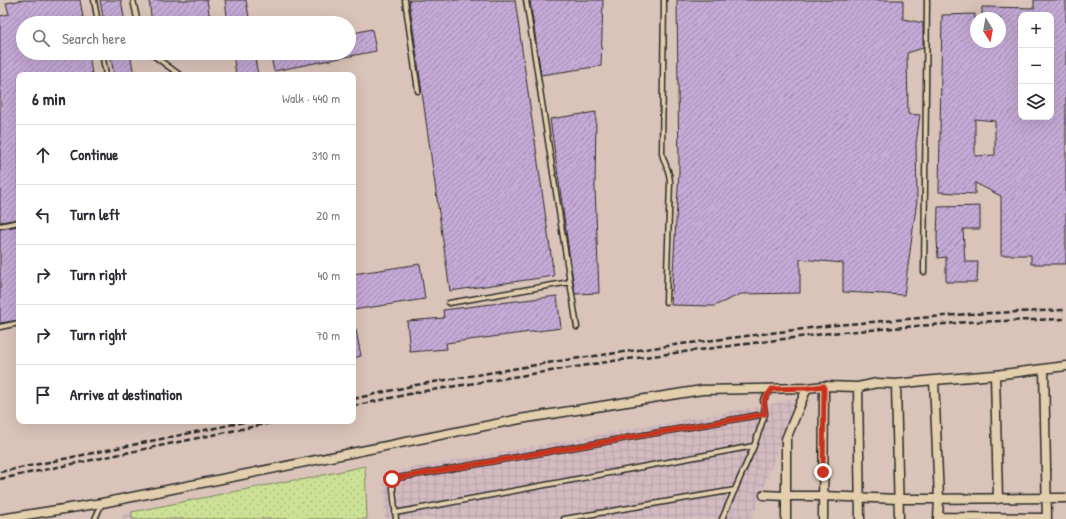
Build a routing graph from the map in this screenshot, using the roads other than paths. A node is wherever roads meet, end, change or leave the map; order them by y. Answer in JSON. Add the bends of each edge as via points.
{"nodes":[{"id":1,"x":94,"y":0,"type":"edge"},
{"id":2,"x":133,"y":0,"type":"edge"},
{"id":3,"x":405,"y":0,"type":"edge"},
{"id":4,"x":526,"y":0,"type":"edge"},
{"id":5,"x":664,"y":0,"type":"edge"},
{"id":6,"x":927,"y":0,"type":"edge"},
{"id":7,"x":97,"y":16,"type":"edge"},
{"id":8,"x":136,"y":16,"type":"edge"},
{"id":9,"x":103,"y":60,"type":"edge"},
{"id":10,"x":160,"y":60,"type":"edge"},
{"id":11,"x":105,"y":72,"type":"edge"},
{"id":12,"x":176,"y":72,"type":"edge"},
{"id":13,"x":418,"y":91,"type":"dead end"},
{"id":14,"x":16,"y":223,"type":"edge"},
{"id":15,"x":0,"y":226,"type":"edge"},
{"id":16,"x":924,"y":272,"type":"dead end"},
{"id":17,"x":570,"y":282,"type":"junction"},
{"id":18,"x":666,"y":302,"type":"dead end"},
{"id":19,"x":449,"y":303,"type":"dead end"},
{"id":20,"x":16,"y":324,"type":"edge"},
{"id":21,"x":0,"y":327,"type":"edge"},
{"id":22,"x":577,"y":327,"type":"dead end"},
{"id":23,"x":1066,"y":366,"type":"edge"},
{"id":24,"x":1044,"y":369,"type":"junction"},
{"id":25,"x":995,"y":375,"type":"junction"},
{"id":26,"x":934,"y":380,"type":"junction"},
{"id":27,"x":896,"y":384,"type":"junction"},
{"id":28,"x":824,"y":386,"type":"junction"},
{"id":29,"x":858,"y":387,"type":"junction"},
{"id":30,"x":807,"y":388,"type":"junction"},
{"id":31,"x":772,"y":389,"type":"junction"},
{"id":32,"x":765,"y":414,"type":"junction"},
{"id":33,"x":754,"y":446,"type":"junction"},
{"id":34,"x":735,"y":490,"type":"junction"},
{"id":35,"x":764,"y":495,"type":"dead end"},
{"id":36,"x":786,"y":496,"type":"junction"},
{"id":37,"x":823,"y":496,"type":"junction"},
{"id":38,"x":860,"y":498,"type":"junction"},
{"id":39,"x":939,"y":498,"type":"junction"},
{"id":40,"x":998,"y":498,"type":"junction"},
{"id":41,"x":1047,"y":498,"type":"junction"},
{"id":42,"x":1066,"y":498,"type":"edge"},
{"id":43,"x":898,"y":499,"type":"junction"},
{"id":44,"x":102,"y":503,"type":"junction"},
{"id":45,"x":395,"y":513,"type":"junction"},
{"id":46,"x":938,"y":518,"type":"edge"},
{"id":47,"x":1047,"y":518,"type":"edge"},
{"id":48,"x":0,"y":519,"type":"edge"},
{"id":49,"x":95,"y":519,"type":"edge"},
{"id":50,"x":396,"y":519,"type":"edge"},
{"id":51,"x":564,"y":519,"type":"edge"},
{"id":52,"x":722,"y":519,"type":"edge"},
{"id":53,"x":786,"y":519,"type":"edge"},
{"id":54,"x":823,"y":519,"type":"edge"},
{"id":55,"x":860,"y":519,"type":"edge"},
{"id":56,"x":899,"y":519,"type":"edge"}],
"edges":[{"from":1,"to":7,"type":"lane"},
{"from":2,"to":8,"type":"lane"},
{"from":3,"to":13,"type":"lane"},
{"from":4,"to":17,"type":"lane"},
{"from":5,"to":18,"type":"lane","via":[[662,153],[670,174]]},
{"from":6,"to":16,"type":"lane"},
{"from":9,"to":11,"type":"lane"},
{"from":10,"to":12,"type":"lane"},
{"from":14,"to":15,"type":"lane"},
{"from":17,"to":19,"type":"lane"},
{"from":17,"to":22,"type":"lane"},
{"from":20,"to":21,"type":"lane"},
{"from":23,"to":24,"type":"street"},
{"from":24,"to":25,"type":"street"},
{"from":24,"to":41,"type":"street"},
{"from":25,"to":26,"type":"street"},
{"from":25,"to":40,"type":"street"},
{"from":26,"to":27,"type":"street"},
{"from":26,"to":39,"type":"street"},
{"from":27,"to":29,"type":"street","via":[[877,383]]},
{"from":27,"to":43,"type":"street"},
{"from":28,"to":29,"type":"street"},
{"from":28,"to":30,"type":"street"},
{"from":28,"to":37,"type":"street"},
{"from":29,"to":38,"type":"street"},
{"from":30,"to":31,"type":"street"},
{"from":30,"to":36,"type":"street","via":[[786,439]]},
{"from":31,"to":32,"type":"lane","via":[[764,400]]},
{"from":31,"to":44,"type":"street","via":[[702,390],[520,419]]},
{"from":32,"to":33,"type":"lane"},
{"from":32,"to":45,"type":"lane","via":[[392,479]]},
{"from":33,"to":34,"type":"lane"},
{"from":33,"to":45,"type":"lane"},
{"from":34,"to":51,"type":"lane"},
{"from":34,"to":52,"type":"lane"},
{"from":35,"to":36,"type":"street"},
{"from":36,"to":37,"type":"street"},
{"from":36,"to":53,"type":"street"},
{"from":37,"to":38,"type":"street"},
{"from":37,"to":54,"type":"street"},
{"from":38,"to":43,"type":"street"},
{"from":38,"to":55,"type":"street"},
{"from":39,"to":40,"type":"street"},
{"from":39,"to":43,"type":"street"},
{"from":39,"to":46,"type":"street"},
{"from":40,"to":41,"type":"street"},
{"from":41,"to":42,"type":"street"},
{"from":41,"to":47,"type":"street"},
{"from":43,"to":56,"type":"street"},
{"from":44,"to":48,"type":"street"},
{"from":44,"to":49,"type":"lane"},
{"from":45,"to":50,"type":"lane"},
{"from":46,"to":47,"type":"street"}]}
